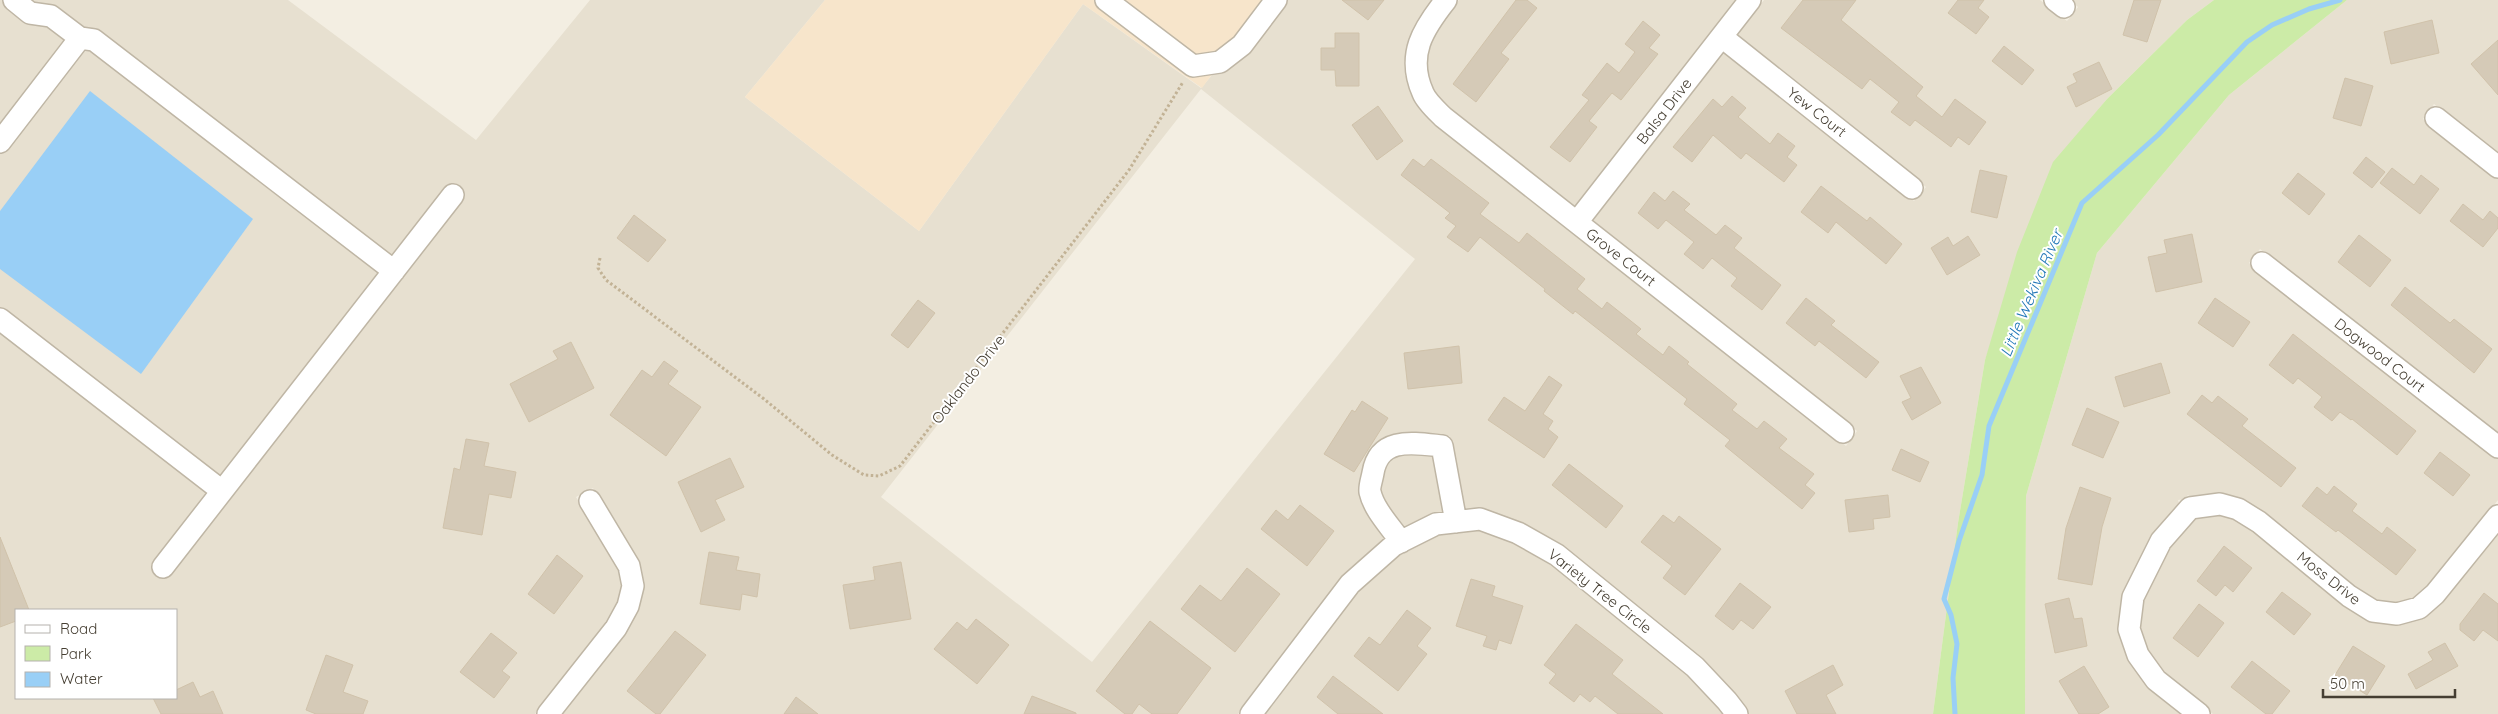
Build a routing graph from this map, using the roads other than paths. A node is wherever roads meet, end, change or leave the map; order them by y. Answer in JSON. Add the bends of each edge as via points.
{"nodes":[{"id":1,"x":14,"y":0,"type":"edge"},
{"id":2,"x":1106,"y":0,"type":"edge"},
{"id":3,"x":1276,"y":0,"type":"edge"},
{"id":4,"x":1446,"y":0,"type":"edge"},
{"id":5,"x":1750,"y":0,"type":"edge"},
{"id":6,"x":48,"y":8,"type":"edge"},
{"id":7,"x":1722,"y":37,"type":"junction"},
{"id":8,"x":80,"y":38,"type":"junction"},
{"id":9,"x":2436,"y":118,"type":"dead end"},
{"id":10,"x":0,"y":142,"type":"edge"},
{"id":11,"x":2498,"y":166,"type":"edge"},
{"id":12,"x":1912,"y":188,"type":"dead end"},
{"id":13,"x":453,"y":195,"type":"dead end"},
{"id":14,"x":1577,"y":222,"type":"junction"},
{"id":15,"x":2262,"y":263,"type":"dead end"},
{"id":16,"x":394,"y":271,"type":"junction"},
{"id":17,"x":0,"y":319,"type":"edge"},
{"id":18,"x":1843,"y":432,"type":"dead end"},
{"id":19,"x":2498,"y":446,"type":"edge"},
{"id":20,"x":222,"y":491,"type":"junction"},
{"id":21,"x":590,"y":501,"type":"dead end"},
{"id":22,"x":2498,"y":516,"type":"edge"},
{"id":23,"x":1456,"y":522,"type":"junction"},
{"id":24,"x":1401,"y":542,"type":"junction"},
{"id":25,"x":163,"y":567,"type":"dead end"},
{"id":26,"x":548,"y":714,"type":"edge"},
{"id":27,"x":1251,"y":714,"type":"edge"},
{"id":28,"x":1737,"y":714,"type":"edge"},
{"id":29,"x":2198,"y":714,"type":"edge"}],
"edges":[{"from":1,"to":6,"type":"street","via":[[30,13]]},
{"from":2,"to":3,"type":"street","via":[[1193,66],[1220,62],[1242,45]]},
{"from":4,"to":14,"type":"street","name":"Grove Court","via":[[1426,25],[1419,41],[1416,69],[1423,94],[1443,117]]},
{"from":5,"to":7,"type":"street","name":"Balsa Drive"},
{"from":6,"to":8,"type":"street"},
{"from":7,"to":12,"type":"street","name":"Yew Court"},
{"from":7,"to":14,"type":"street","name":"Balsa Drive"},
{"from":8,"to":10,"type":"street"},
{"from":8,"to":16,"type":"street","via":[[94,40]]},
{"from":9,"to":11,"type":"street"},
{"from":13,"to":16,"type":"street"},
{"from":14,"to":18,"type":"street","name":"Grove Court"},
{"from":15,"to":19,"type":"street","name":"Dogwood Court"},
{"from":16,"to":20,"type":"street"},
{"from":17,"to":20,"type":"street"},
{"from":20,"to":25,"type":"street"},
{"from":21,"to":26,"type":"street","via":[[629,566],[633,586],[628,606],[616,628]]},
{"from":22,"to":29,"type":"street","name":"Moss Drive","via":[[2435,594],[2419,608],[2397,614],[2373,611],[2349,596],[2259,522],[2238,509],[2220,504],[2190,508],[2161,541],[2133,597],[2129,629],[2138,655],[2156,680]]},
{"from":23,"to":24,"type":"street","name":"Variety Tree Circle","via":[[1436,524]]},
{"from":23,"to":24,"type":"street","via":[[1442,446],[1404,442],[1386,449],[1374,464],[1370,492]]},
{"from":23,"to":28,"type":"street","name":"Variety Tree Circle","via":[[1480,520],[1518,533],[1557,555],[1695,667]]},
{"from":24,"to":27,"type":"street","name":"Variety Tree Circle","via":[[1350,584]]}]}
